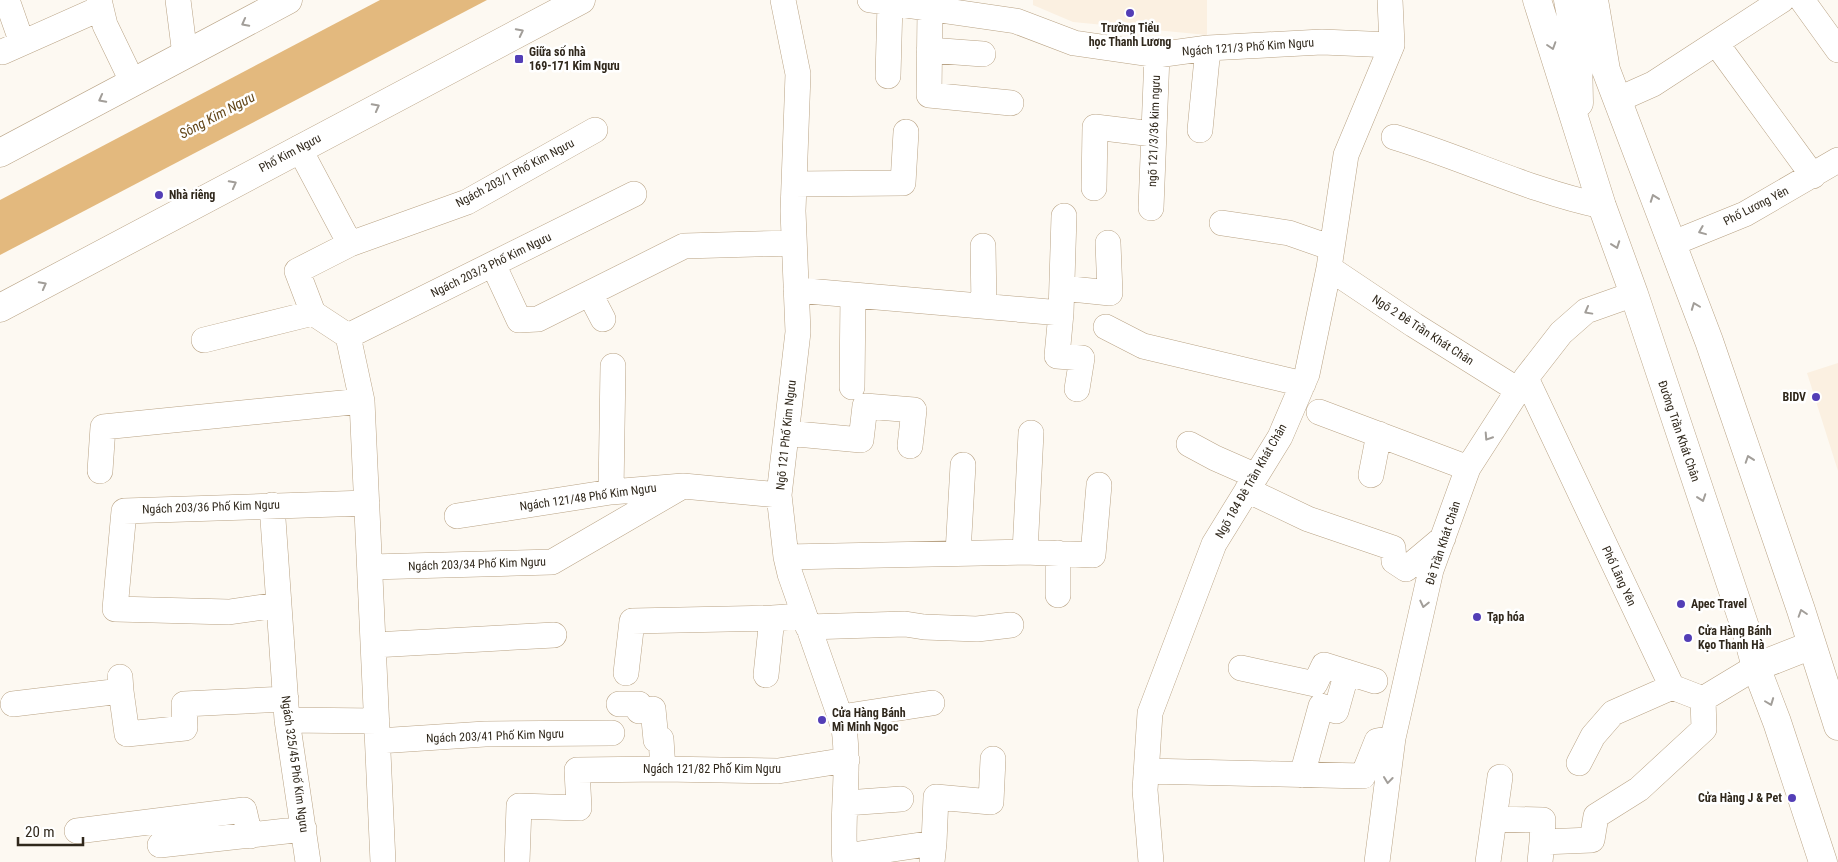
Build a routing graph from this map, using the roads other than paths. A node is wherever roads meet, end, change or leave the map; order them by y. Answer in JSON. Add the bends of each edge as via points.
{"nodes":[{"id":1,"x":7,"y":0,"type":"edge"},
{"id":2,"x":178,"y":0,"type":"edge"},
{"id":3,"x":288,"y":0,"type":"edge"},
{"id":4,"x":581,"y":0,"type":"edge"},
{"id":5,"x":783,"y":0,"type":"edge"},
{"id":6,"x":1390,"y":0,"type":"edge"},
{"id":7,"x":1537,"y":0,"type":"edge"},
{"id":8,"x":1568,"y":0,"type":"edge"},
{"id":9,"x":1577,"y":0,"type":"edge"},
{"id":10,"x":1594,"y":0,"type":"edge"},
{"id":11,"x":1782,"y":0,"type":"edge"},
{"id":12,"x":1802,"y":0,"type":"edge"},
{"id":13,"x":880,"y":1,"type":"edge"},
{"id":14,"x":100,"y":4,"type":"edge"},
{"id":15,"x":930,"y":9,"type":"junction"},
{"id":16,"x":1716,"y":43,"type":"junction"},
{"id":17,"x":1392,"y":45,"type":"junction"},
{"id":18,"x":1208,"y":48,"type":"junction"},
{"id":19,"x":929,"y":50,"type":"junction"},
{"id":20,"x":1838,"y":50,"type":"edge"},
{"id":21,"x":983,"y":54,"type":"dead end"},
{"id":22,"x":1157,"y":54,"type":"junction"},
{"id":23,"x":185,"y":55,"type":"junction"},
{"id":24,"x":1606,"y":70,"type":"junction"},
{"id":25,"x":888,"y":76,"type":"dead end"},
{"id":26,"x":133,"y":83,"type":"junction"},
{"id":27,"x":1617,"y":100,"type":"junction"},
{"id":28,"x":1011,"y":104,"type":"dead end"},
{"id":29,"x":594,"y":130,"type":"dead end"},
{"id":30,"x":1200,"y":130,"type":"dead end"},
{"id":31,"x":906,"y":132,"type":"dead end"},
{"id":32,"x":1580,"y":132,"type":"junction"},
{"id":33,"x":1153,"y":134,"type":"junction"},
{"id":34,"x":1394,"y":137,"type":"dead end"},
{"id":35,"x":299,"y":148,"type":"junction"},
{"id":36,"x":0,"y":153,"type":"edge"},
{"id":37,"x":1838,"y":160,"type":"edge"},
{"id":38,"x":1813,"y":176,"type":"junction"},
{"id":39,"x":794,"y":184,"type":"junction"},
{"id":40,"x":1094,"y":188,"type":"dead end"},
{"id":41,"x":634,"y":194,"type":"dead end"},
{"id":42,"x":1602,"y":206,"type":"junction"},
{"id":43,"x":1151,"y":208,"type":"dead end"},
{"id":44,"x":1064,"y":216,"type":"dead end"},
{"id":45,"x":1222,"y":223,"type":"dead end"},
{"id":46,"x":794,"y":243,"type":"junction"},
{"id":47,"x":1108,"y":243,"type":"dead end"},
{"id":48,"x":350,"y":244,"type":"junction"},
{"id":49,"x":1671,"y":244,"type":"junction"},
{"id":50,"x":984,"y":246,"type":"dead end"},
{"id":51,"x":1331,"y":258,"type":"junction"},
{"id":52,"x":493,"y":264,"type":"junction"},
{"id":53,"x":1062,"y":288,"type":"junction"},
{"id":54,"x":796,"y":290,"type":"junction"},
{"id":55,"x":590,"y":294,"type":"junction"},
{"id":56,"x":1634,"y":294,"type":"junction"},
{"id":57,"x":853,"y":295,"type":"junction"},
{"id":58,"x":984,"y":306,"type":"junction"},
{"id":59,"x":0,"y":308,"type":"edge"},
{"id":60,"x":313,"y":313,"type":"junction"},
{"id":61,"x":1061,"y":313,"type":"junction"},
{"id":62,"x":603,"y":319,"type":"dead end"},
{"id":63,"x":1106,"y":327,"type":"dead end"},
{"id":64,"x":348,"y":336,"type":"junction"},
{"id":65,"x":204,"y":340,"type":"dead end"},
{"id":66,"x":613,"y":366,"type":"dead end"},
{"id":67,"x":1303,"y":384,"type":"junction"},
{"id":68,"x":1522,"y":384,"type":"junction"},
{"id":69,"x":852,"y":388,"type":"dead end"},
{"id":70,"x":1077,"y":389,"type":"dead end"},
{"id":71,"x":362,"y":402,"type":"junction"},
{"id":72,"x":1319,"y":412,"type":"dead end"},
{"id":73,"x":786,"y":433,"type":"junction"},
{"id":74,"x":1031,"y":433,"type":"dead end"},
{"id":75,"x":1379,"y":434,"type":"junction"},
{"id":76,"x":1189,"y":444,"type":"dead end"},
{"id":77,"x":910,"y":446,"type":"dead end"},
{"id":78,"x":963,"y":464,"type":"dead end"},
{"id":79,"x":1468,"y":468,"type":"junction"},
{"id":80,"x":100,"y":471,"type":"dead end"},
{"id":81,"x":1371,"y":476,"type":"dead end"},
{"id":82,"x":1251,"y":483,"type":"junction"},
{"id":83,"x":1099,"y":485,"type":"dead end"},
{"id":84,"x":683,"y":486,"type":"junction"},
{"id":85,"x":611,"y":492,"type":"junction"},
{"id":86,"x":779,"y":495,"type":"junction"},
{"id":87,"x":367,"y":503,"type":"junction"},
{"id":88,"x":272,"y":505,"type":"junction"},
{"id":89,"x":457,"y":516,"type":"dead end"},
{"id":90,"x":1443,"y":538,"type":"junction"},
{"id":91,"x":1025,"y":552,"type":"junction"},
{"id":92,"x":1058,"y":553,"type":"junction"},
{"id":93,"x":958,"y":554,"type":"junction"},
{"id":94,"x":786,"y":557,"type":"junction"},
{"id":95,"x":370,"y":567,"type":"junction"},
{"id":96,"x":1058,"y":595,"type":"dead end"},
{"id":97,"x":278,"y":605,"type":"junction"},
{"id":98,"x":772,"y":618,"type":"junction"},
{"id":99,"x":806,"y":621,"type":"junction"},
{"id":100,"x":1011,"y":625,"type":"dead end"},
{"id":101,"x":554,"y":635,"type":"dead end"},
{"id":102,"x":374,"y":645,"type":"junction"},
{"id":103,"x":1812,"y":645,"type":"junction"},
{"id":104,"x":1242,"y":668,"type":"dead end"},
{"id":105,"x":1756,"y":668,"type":"junction"},
{"id":106,"x":1347,"y":672,"type":"junction"},
{"id":107,"x":626,"y":673,"type":"dead end"},
{"id":108,"x":766,"y":675,"type":"dead end"},
{"id":109,"x":1375,"y":681,"type":"dead end"},
{"id":110,"x":1672,"y":686,"type":"junction"},
{"id":111,"x":1703,"y":699,"type":"junction"},
{"id":112,"x":932,"y":703,"type":"dead end"},
{"id":113,"x":13,"y":704,"type":"dead end"},
{"id":114,"x":619,"y":704,"type":"dead end"},
{"id":115,"x":286,"y":709,"type":"junction"},
{"id":116,"x":1835,"y":710,"type":"edge"},
{"id":117,"x":841,"y":717,"type":"junction"},
{"id":118,"x":377,"y":731,"type":"junction"},
{"id":119,"x":612,"y":733,"type":"dead end"},
{"id":120,"x":1393,"y":738,"type":"junction"},
{"id":121,"x":993,"y":759,"type":"dead end"},
{"id":122,"x":847,"y":760,"type":"junction"},
{"id":123,"x":1579,"y":763,"type":"dead end"},
{"id":124,"x":662,"y":769,"type":"junction"},
{"id":125,"x":1146,"y":771,"type":"junction"},
{"id":126,"x":1302,"y":775,"type":"junction"},
{"id":127,"x":1500,"y":778,"type":"dead end"},
{"id":128,"x":901,"y":799,"type":"dead end"},
{"id":129,"x":846,"y":803,"type":"junction"},
{"id":130,"x":1494,"y":819,"type":"junction"},
{"id":131,"x":304,"y":829,"type":"junction"},
{"id":132,"x":77,"y":831,"type":"dead end"},
{"id":133,"x":250,"y":836,"type":"junction"},
{"id":134,"x":160,"y":845,"type":"dead end"},
{"id":135,"x":1541,"y":852,"type":"edge"},
{"id":136,"x":933,"y":853,"type":"edge"},
{"id":137,"x":845,"y":859,"type":"edge"},
{"id":138,"x":1375,"y":860,"type":"edge"},
{"id":139,"x":308,"y":862,"type":"edge"},
{"id":140,"x":383,"y":862,"type":"edge"},
{"id":141,"x":517,"y":862,"type":"edge"},
{"id":142,"x":1151,"y":862,"type":"edge"},
{"id":143,"x":1488,"y":862,"type":"edge"},
{"id":144,"x":1823,"y":862,"type":"edge"}],
"edges":[{"from":1,"to":14,"type":"street","via":[[12,48]]},
{"from":2,"to":23,"type":"street"},
{"from":3,"to":23,"type":"main road","one_way":true},
{"from":35,"to":4,"type":"main road","name":"Phố Kim Ngưu","one_way":true},
{"from":5,"to":39,"type":"street","name":"Ngõ 121 Phố Kim Ngưu","via":[[798,74]]},
{"from":6,"to":17,"type":"street"},
{"from":7,"to":32,"type":"main road","name":"Đường Trần Khát Chân","one_way":true},
{"from":8,"to":32,"type":"main road","via":[[1578,53]]},
{"from":9,"to":24,"type":"main road"},
{"from":10,"to":24,"type":"main road"},
{"from":11,"to":16,"type":"street"},
{"from":12,"to":20,"type":"street"},
{"from":13,"to":15,"type":"street","name":"Ngách 121/3 Phố Kim Ngưu"},
{"from":13,"to":25,"type":"street"},
{"from":14,"to":26,"type":"street","via":[[105,25]]},
{"from":15,"to":19,"type":"street"},
{"from":15,"to":22,"type":"street","name":"Ngách 121/3 Phố Kim Ngưu","via":[[1016,21],[1074,44]]},
{"from":16,"to":27,"type":"street","via":[[1653,84]]},
{"from":16,"to":38,"type":"street"},
{"from":17,"to":18,"type":"street","name":"Ngách 121/3 Phố Kim Ngưu","via":[[1322,42]]},
{"from":17,"to":51,"type":"street","name":"Ngõ 184 Đê Trần Khát Chân","via":[[1346,155]]},
{"from":18,"to":22,"type":"street","name":"Ngách 121/3 Phố Kim Ngưu"},
{"from":18,"to":30,"type":"street"},
{"from":19,"to":21,"type":"street"},
{"from":19,"to":28,"type":"street","via":[[929,95]]},
{"from":22,"to":33,"type":"street","name":"ngõ 121/3/36 kim ngưu"},
{"from":23,"to":26,"type":"main road"},
{"from":24,"to":27,"type":"main road"},
{"from":26,"to":36,"type":"main road","one_way":true},
{"from":49,"to":27,"type":"main road","one_way":true},
{"from":29,"to":48,"type":"street","name":"Ngách 203/1 Phố Kim Ngưu","via":[[467,202]]},
{"from":31,"to":39,"type":"street","via":[[903,183]]},
{"from":32,"to":42,"type":"main road","name":"Đường Trần Khát Chân"},
{"from":33,"to":40,"type":"street","via":[[1095,127]]},
{"from":33,"to":43,"type":"street","name":"ngõ 121/3/36 kim ngưu"},
{"from":34,"to":42,"type":"street","via":[[1566,198]]},
{"from":35,"to":48,"type":"street"},
{"from":59,"to":35,"type":"main road","name":"Phố Kim Ngưu","one_way":true},
{"from":37,"to":38,"type":"street","name":"Phố Lương Yên"},
{"from":38,"to":49,"type":"street","name":"Phố Lương Yên","one_way":true,"via":[[1745,214]]},
{"from":39,"to":46,"type":"street","name":"Ngõ 121 Phố Kim Ngưu"},
{"from":41,"to":52,"type":"street","name":"Ngách 203/3 Phố Kim Ngưu"},
{"from":42,"to":56,"type":"main road","name":"Đường Trần Khát Chân","one_way":true},
{"from":44,"to":53,"type":"street"},
{"from":45,"to":51,"type":"street","name":"Ngõ 2 Đê Trần Khát Chân","via":[[1289,233]]},
{"from":46,"to":54,"type":"street","name":"Ngõ 121 Phố Kim Ngưu"},
{"from":46,"to":55,"type":"street","via":[[684,246]]},
{"from":47,"to":53,"type":"street","via":[[1110,293]]},
{"from":48,"to":60,"type":"street","name":"Ngách 203/1 Phố Kim Ngưu","via":[[298,271]]},
{"from":103,"to":49,"type":"main road","one_way":true,"via":[[1709,341]]},
{"from":50,"to":58,"type":"street"},
{"from":51,"to":67,"type":"street","name":"Ngõ 184 Đê Trần Khát Chân"},
{"from":51,"to":68,"type":"street","name":"Ngõ 2 Đê Trần Khát Chân","via":[[1414,325]]},
{"from":52,"to":55,"type":"street","via":[[519,320],[538,319]]},
{"from":52,"to":64,"type":"street","name":"Ngách 203/3 Phố Kim Ngưu"},
{"from":53,"to":61,"type":"street"},
{"from":54,"to":57,"type":"street"},
{"from":54,"to":73,"type":"street","name":"Ngõ 121 Phố Kim Ngưu","via":[[798,332]]},
{"from":55,"to":62,"type":"street"},
{"from":56,"to":68,"type":"street","name":"Đê Trần Khát Chân","one_way":true,"via":[[1586,311],[1561,333]]},
{"from":56,"to":105,"type":"main road","name":"Đường Trần Khát Chân","one_way":true},
{"from":57,"to":58,"type":"street"},
{"from":57,"to":69,"type":"street"},
{"from":58,"to":61,"type":"street"},
{"from":60,"to":64,"type":"street"},
{"from":60,"to":65,"type":"street"},
{"from":61,"to":70,"type":"street","via":[[1057,356],[1082,358]]},
{"from":63,"to":67,"type":"street","via":[[1143,346]]},
{"from":64,"to":71,"type":"street"},
{"from":66,"to":85,"type":"street"},
{"from":67,"to":82,"type":"street","name":"Ngõ 184 Đê Trần Khát Chân","via":[[1280,437]]},
{"from":68,"to":79,"type":"street","name":"Đê Trần Khát Chân","one_way":true},
{"from":68,"to":110,"type":"street","name":"Phố Lãng Yên"},
{"from":71,"to":80,"type":"street","via":[[102,427]]},
{"from":71,"to":87,"type":"street"},
{"from":72,"to":75,"type":"street"},
{"from":73,"to":77,"type":"street","via":[[861,440],[865,406],[914,410]]},
{"from":73,"to":86,"type":"street","name":"Ngõ 121 Phố Kim Ngưu"},
{"from":74,"to":91,"type":"street"},
{"from":75,"to":79,"type":"street"},
{"from":75,"to":81,"type":"street"},
{"from":76,"to":82,"type":"street"},
{"from":78,"to":93,"type":"street"},
{"from":79,"to":90,"type":"street","name":"Đê Trần Khát Chân"},
{"from":82,"to":90,"type":"street","via":[[1308,519],[1393,548],[1394,561],[1406,569]]},
{"from":82,"to":125,"type":"street","name":"Ngõ 184 Đê Trần Khát Chân","via":[[1214,544],[1150,713]]},
{"from":83,"to":92,"type":"street","via":[[1092,555]]},
{"from":84,"to":85,"type":"street","name":"Ngách 121/48 Phố Kim Ngưu"},
{"from":84,"to":86,"type":"street","name":"Ngách 121/48 Phố Kim Ngưu"},
{"from":84,"to":95,"type":"street","name":"Ngách 203/34 Phố Kim Ngưu","via":[[552,562]]},
{"from":85,"to":89,"type":"street","name":"Ngách 121/48 Phố Kim Ngưu"},
{"from":86,"to":94,"type":"street","name":"Ngõ 121 Phố Kim Ngưu"},
{"from":87,"to":88,"type":"street","name":"Ngách 203/36 Phố Kim Ngưu"},
{"from":87,"to":95,"type":"street"},
{"from":88,"to":97,"type":"street","name":"Ngách 325/45 Phố Kim Ngưu"},
{"from":88,"to":97,"type":"street","name":"Ngách 203/36 Phố Kim Ngưu","via":[[124,511],[115,609],[229,612]]},
{"from":90,"to":120,"type":"street","name":"Đê Trần Khát Chân","one_way":true,"via":[[1432,570]]},
{"from":91,"to":92,"type":"street"},
{"from":91,"to":93,"type":"street"},
{"from":92,"to":96,"type":"street"},
{"from":93,"to":94,"type":"street"},
{"from":94,"to":99,"type":"street","name":"Ngõ 121 Phố Kim Ngưu"},
{"from":95,"to":102,"type":"street"},
{"from":97,"to":115,"type":"street","name":"Ngách 325/45 Phố Kim Ngưu"},
{"from":98,"to":99,"type":"street"},
{"from":98,"to":107,"type":"street","via":[[632,621]]},
{"from":98,"to":108,"type":"street"},
{"from":99,"to":100,"type":"street","via":[[977,629]]},
{"from":99,"to":117,"type":"street","name":"Ngõ 121 Phố Kim Ngưu"},
{"from":101,"to":102,"type":"street"},
{"from":102,"to":118,"type":"street"},
{"from":103,"to":105,"type":"main road"},
{"from":103,"to":116,"type":"main road"},
{"from":104,"to":106,"type":"street","via":[[1315,684],[1324,665]]},
{"from":105,"to":111,"type":"street"},
{"from":105,"to":144,"type":"main road","name":"Đường Trần Khát Chân","one_way":true},
{"from":106,"to":109,"type":"street"},
{"from":106,"to":126,"type":"street","via":[[1336,711],[1321,706]]},
{"from":110,"to":111,"type":"street"},
{"from":110,"to":123,"type":"street","via":[[1613,713],[1592,736]]},
{"from":111,"to":135,"type":"street","via":[[1704,729],[1639,789],[1596,816],[1592,840]]},
{"from":112,"to":117,"type":"street"},
{"from":113,"to":115,"type":"street","name":"Ngách 203/41 Phố Kim Ngưu","via":[[121,684],[126,734],[185,728],[184,704]]},
{"from":114,"to":124,"type":"street","via":[[639,704],[639,711],[654,709],[656,740],[661,739]]},
{"from":115,"to":118,"type":"street","name":"Ngách 203/41 Phố Kim Ngưu"},
{"from":115,"to":131,"type":"street","name":"Ngách 325/45 Phố Kim Ngưu"},
{"from":117,"to":122,"type":"street","name":"Ngõ 121 Phố Kim Ngưu"},
{"from":118,"to":119,"type":"street","name":"Ngách 203/41 Phố Kim Ngưu"},
{"from":118,"to":140,"type":"street"},
{"from":120,"to":126,"type":"street","via":[[1377,742],[1364,776]]},
{"from":120,"to":138,"type":"street","name":"Đê Trần Khát Chân","one_way":true},
{"from":121,"to":136,"type":"street","via":[[991,802],[936,797]]},
{"from":122,"to":124,"type":"street","name":"Ngách 121/82 Phố Kim Ngưu","via":[[778,771]]},
{"from":122,"to":129,"type":"street","name":"Ngõ 121 Phố Kim Ngưu"},
{"from":124,"to":141,"type":"street","name":"Ngách 121/82 Phố Kim Ngưu","via":[[577,770],[578,808],[519,806]]},
{"from":125,"to":126,"type":"street"},
{"from":125,"to":142,"type":"street","name":"Ngõ 184 Đê Trần Khát Chân"},
{"from":127,"to":130,"type":"street"},
{"from":128,"to":129,"type":"street"},
{"from":129,"to":137,"type":"street","name":"Ngõ 121 Phố Kim Ngưu"},
{"from":130,"to":135,"type":"street","via":[[1543,820]]},
{"from":130,"to":143,"type":"street"},
{"from":131,"to":133,"type":"street"},
{"from":131,"to":139,"type":"street","name":"Ngách 325/45 Phố Kim Ngưu"},
{"from":132,"to":133,"type":"street","via":[[244,810]]},
{"from":133,"to":134,"type":"street"},
{"from":136,"to":137,"type":"street"}]}
